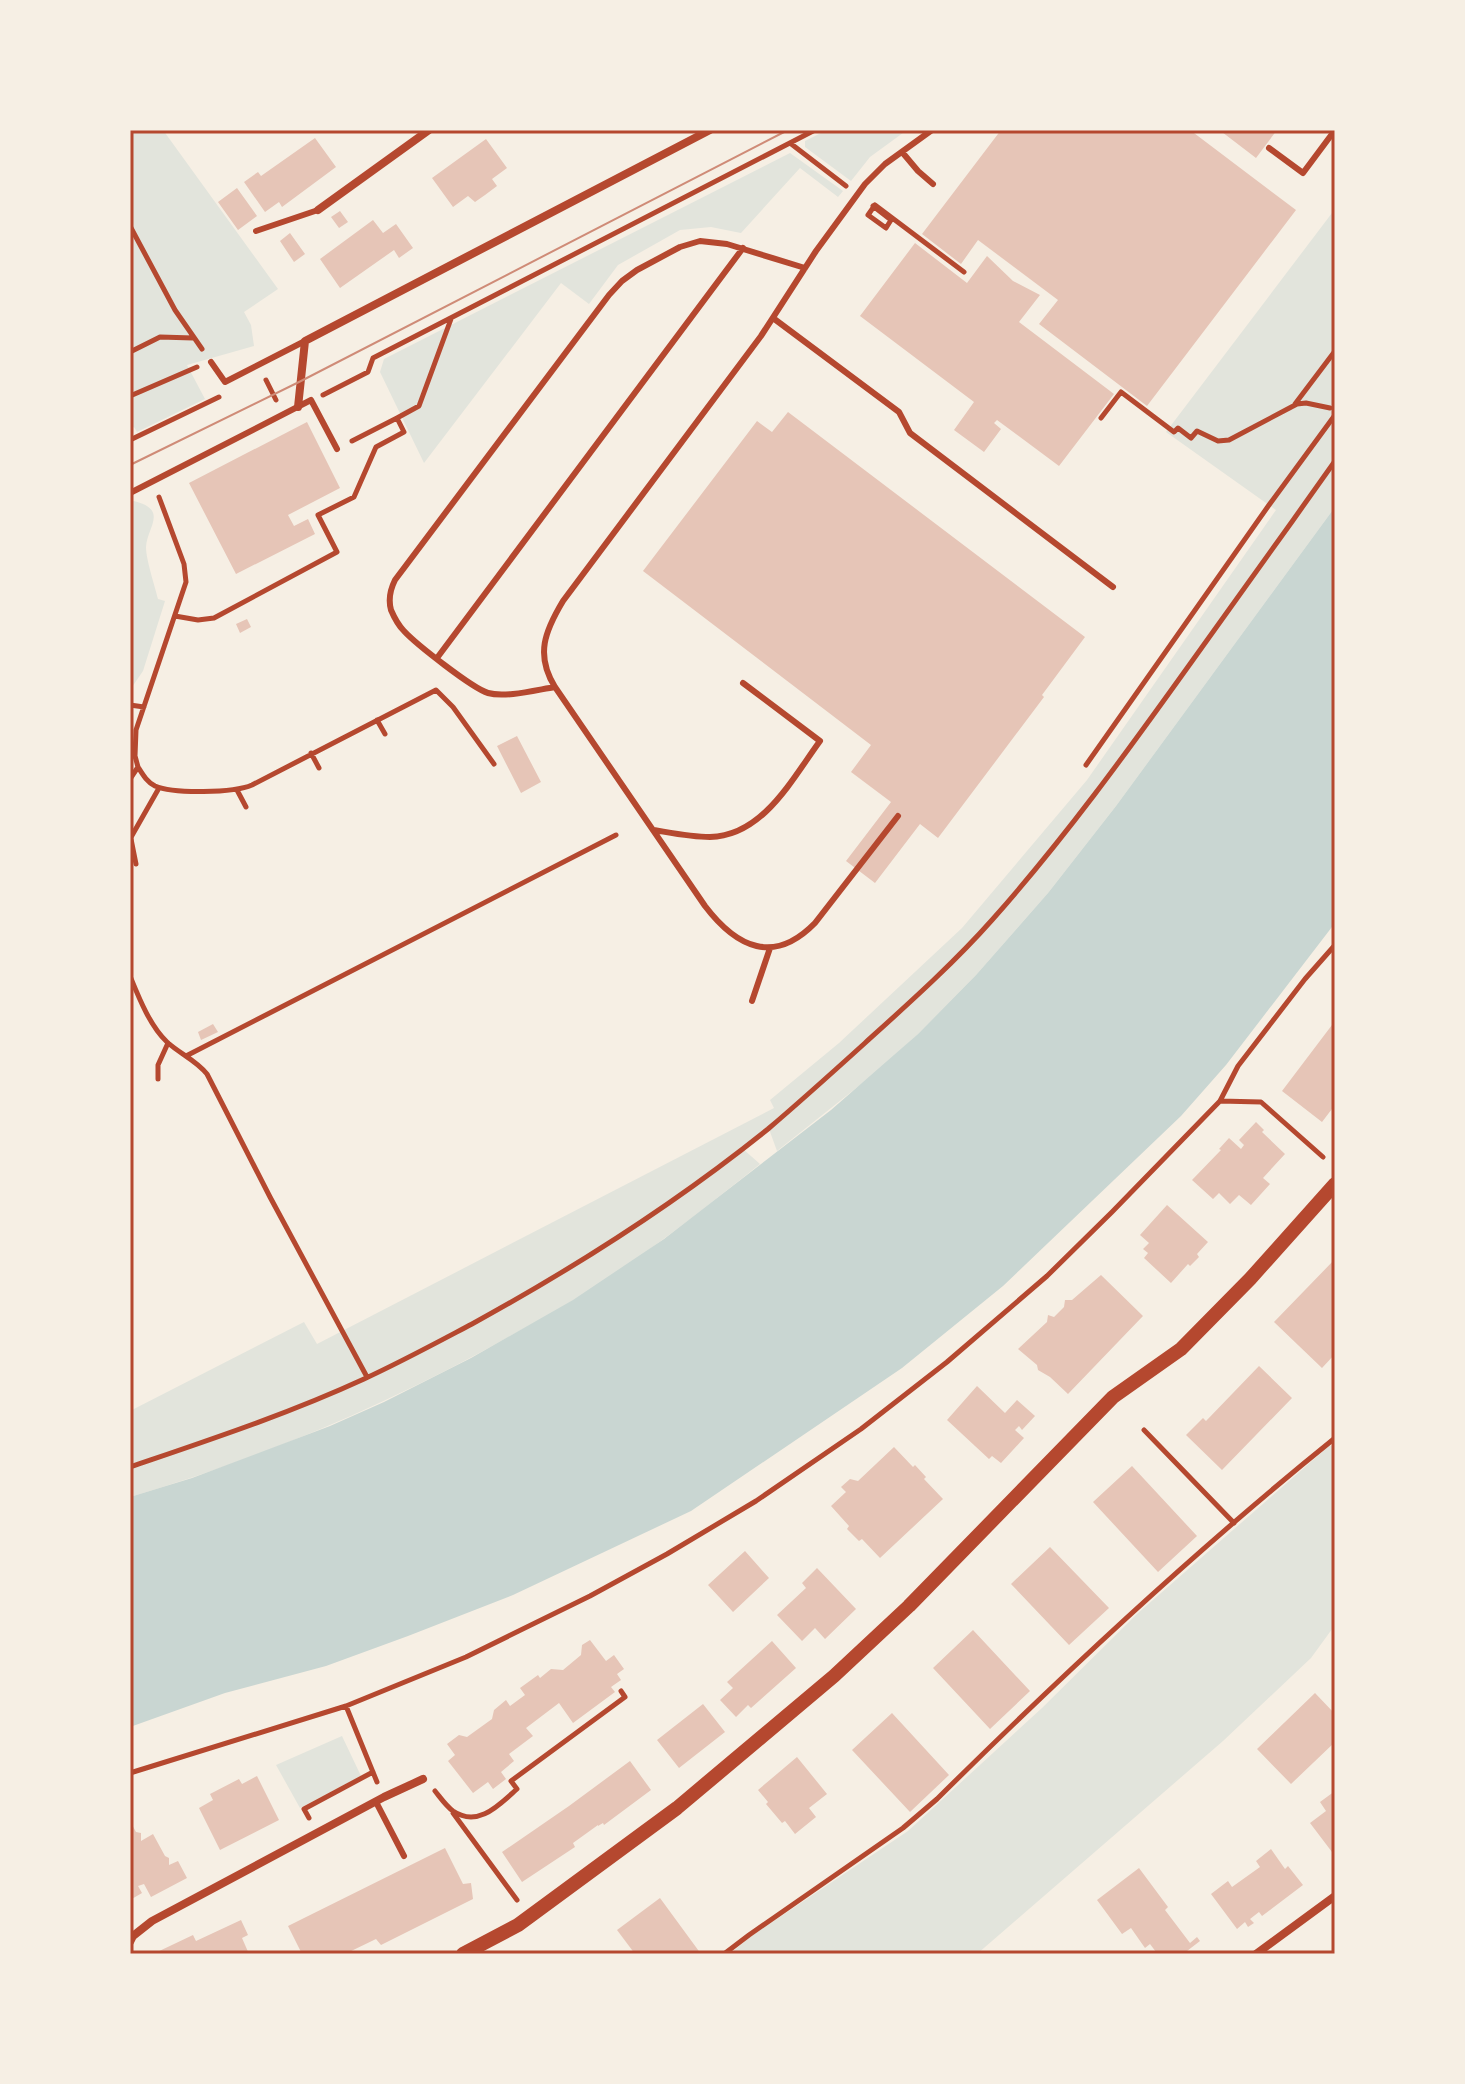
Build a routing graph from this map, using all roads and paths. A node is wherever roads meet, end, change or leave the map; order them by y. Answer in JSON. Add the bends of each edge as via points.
{"nodes":[{"id":1,"x":429,"y":130,"type":"edge"},
{"id":2,"x":710,"y":130,"type":"edge"},
{"id":3,"x":815,"y":130,"type":"edge"},
{"id":4,"x":932,"y":130,"type":"edge"},
{"id":5,"x":1335,"y":130,"type":"edge"},
{"id":6,"x":696,"y":133,"type":"edge"},
{"id":7,"x":790,"y":143,"type":"junction"},
{"id":8,"x":1269,"y":148,"type":"dead end"},
{"id":9,"x":902,"y":152,"type":"junction"},
{"id":10,"x":933,"y":184,"type":"dead end"},
{"id":11,"x":846,"y":186,"type":"dead end"},
{"id":12,"x":873,"y":206,"type":"dead end"},
{"id":13,"x":318,"y":210,"type":"joint"},
{"id":14,"x":130,"y":226,"type":"edge"},
{"id":15,"x":256,"y":231,"type":"dead end"},
{"id":16,"x":743,"y":248,"type":"junction"},
{"id":17,"x":805,"y":268,"type":"junction"},
{"id":18,"x":964,"y":272,"type":"dead end"},
{"id":19,"x":452,"y":318,"type":"junction"},
{"id":20,"x":773,"y":318,"type":"junction"},
{"id":21,"x":194,"y":338,"type":"junction"},
{"id":22,"x":305,"y":341,"type":"junction"},
{"id":23,"x":1335,"y":351,"type":"edge"},
{"id":24,"x":130,"y":352,"type":"edge"},
{"id":25,"x":211,"y":362,"type":"junction"},
{"id":26,"x":259,"y":365,"type":"junction"},
{"id":27,"x":224,"y":395,"type":"dead end"},
{"id":28,"x":130,"y":396,"type":"edge"},
{"id":29,"x":311,"y":400,"type":"junction"},
{"id":30,"x":278,"y":405,"type":"dead end"},
{"id":31,"x":1294,"y":405,"type":"junction"},
{"id":32,"x":298,"y":407,"type":"junction"},
{"id":33,"x":1330,"y":408,"type":"dead end"},
{"id":34,"x":1335,"y":415,"type":"edge"},
{"id":35,"x":397,"y":418,"type":"junction"},
{"id":36,"x":1101,"y":418,"type":"dead end"},
{"id":37,"x":130,"y":440,"type":"edge"},
{"id":38,"x":337,"y":449,"type":"joint"},
{"id":39,"x":1335,"y":461,"type":"edge"},
{"id":40,"x":153,"y":481,"type":"junction"},
{"id":41,"x":130,"y":493,"type":"edge"},
{"id":42,"x":1113,"y":587,"type":"dead end"},
{"id":43,"x":175,"y":616,"type":"junction"},
{"id":44,"x":437,"y":658,"type":"junction"},
{"id":45,"x":743,"y":683,"type":"dead end"},
{"id":46,"x":555,"y":687,"type":"junction"},
{"id":47,"x":130,"y":705,"type":"edge"},
{"id":48,"x":144,"y":707,"type":"junction"},
{"id":49,"x":377,"y":720,"type":"junction"},
{"id":50,"x":385,"y":734,"type":"dead end"},
{"id":51,"x":311,"y":753,"type":"junction"},
{"id":52,"x":494,"y":764,"type":"dead end"},
{"id":53,"x":1086,"y":765,"type":"dead end"},
{"id":54,"x":138,"y":767,"type":"junction"},
{"id":55,"x":319,"y":768,"type":"dead end"},
{"id":56,"x":130,"y":779,"type":"edge"},
{"id":57,"x":159,"y":788,"type":"junction"},
{"id":58,"x":237,"y":790,"type":"junction"},
{"id":59,"x":246,"y":807,"type":"dead end"},
{"id":60,"x":898,"y":816,"type":"dead end"},
{"id":61,"x":654,"y":830,"type":"junction"},
{"id":62,"x":616,"y":835,"type":"dead end"},
{"id":63,"x":131,"y":839,"type":"edge"},
{"id":64,"x":136,"y":864,"type":"dead end"},
{"id":65,"x":1335,"y":945,"type":"edge"},
{"id":66,"x":770,"y":948,"type":"junction"},
{"id":67,"x":130,"y":976,"type":"edge"},
{"id":68,"x":752,"y":1001,"type":"dead end"},
{"id":69,"x":168,"y":1043,"type":"junction"},
{"id":70,"x":186,"y":1056,"type":"junction"},
{"id":71,"x":158,"y":1079,"type":"dead end"},
{"id":72,"x":1220,"y":1101,"type":"junction"},
{"id":73,"x":1323,"y":1157,"type":"dead end"},
{"id":74,"x":1335,"y":1184,"type":"edge"},
{"id":75,"x":368,"y":1378,"type":"junction"},
{"id":76,"x":1144,"y":1430,"type":"dead end"},
{"id":77,"x":1335,"y":1438,"type":"edge"},
{"id":78,"x":130,"y":1467,"type":"edge"},
{"id":79,"x":1234,"y":1523,"type":"junction"},
{"id":80,"x":621,"y":1691,"type":"dead end"},
{"id":81,"x":346,"y":1706,"type":"junction"},
{"id":82,"x":373,"y":1772,"type":"junction"},
{"id":83,"x":130,"y":1773,"type":"edge"},
{"id":84,"x":423,"y":1779,"type":"dead end"},
{"id":85,"x":379,"y":1787,"type":"dead end"},
{"id":86,"x":435,"y":1791,"type":"dead end"},
{"id":87,"x":376,"y":1802,"type":"junction"},
{"id":88,"x":450,"y":1809,"type":"junction"},
{"id":89,"x":311,"y":1822,"type":"dead end"},
{"id":90,"x":404,"y":1856,"type":"dead end"},
{"id":91,"x":1335,"y":1896,"type":"edge"},
{"id":92,"x":517,"y":1900,"type":"dead end"},
{"id":93,"x":130,"y":1942,"type":"edge"},
{"id":94,"x":463,"y":1954,"type":"edge"},
{"id":95,"x":724,"y":1954,"type":"edge"},
{"id":96,"x":1256,"y":1954,"type":"edge"}],
"edges":[{"from":1,"to":13,"type":"street"},
{"from":2,"to":6,"type":"street"},
{"from":3,"to":7,"type":"path"},
{"from":4,"to":9,"type":"lane"},
{"from":5,"to":8,"type":"lane","via":[[1303,173]]},
{"from":6,"to":22,"type":"street"},
{"from":7,"to":11,"type":"path"},
{"from":7,"to":19,"type":"path"},
{"from":9,"to":10,"type":"lane"},
{"from":9,"to":17,"type":"lane","via":[[865,184]]},
{"from":12,"to":18,"type":"path","via":[[891,220],[883,226],[868,215],[875,205]]},
{"from":13,"to":15,"type":"lane"},
{"from":14,"to":21,"type":"path"},
{"from":16,"to":17,"type":"lane"},
{"from":16,"to":44,"type":"lane"},
{"from":16,"to":44,"type":"lane","via":[[690,243],[622,281],[409,560],[392,586],[391,609],[408,635]]},
{"from":17,"to":20,"type":"lane"},
{"from":19,"to":29,"type":"path","via":[[373,358],[368,372]]},
{"from":19,"to":35,"type":"path","via":[[419,406]]},
{"from":20,"to":42,"type":"lane","via":[[899,412],[910,433]]},
{"from":20,"to":46,"type":"lane","via":[[554,615],[544,657]]},
{"from":21,"to":24,"type":"path","via":[[160,337]]},
{"from":21,"to":25,"type":"path"},
{"from":22,"to":26,"type":"lane"},
{"from":22,"to":32,"type":"street"},
{"from":23,"to":31,"type":"path"},
{"from":25,"to":26,"type":"lane","via":[[225,382]]},
{"from":25,"to":28,"type":"path"},
{"from":26,"to":30,"type":"path"},
{"from":27,"to":37,"type":"path"},
{"from":29,"to":32,"type":"lane"},
{"from":29,"to":38,"type":"lane"},
{"from":31,"to":33,"type":"path"},
{"from":31,"to":36,"type":"path","via":[[1221,442],[1197,431],[1191,438],[1178,428],[1174,432],[1121,392]]},
{"from":32,"to":40,"type":"lane"},
{"from":34,"to":53,"type":"path"},
{"from":35,"to":38,"type":"path"},
{"from":35,"to":43,"type":"path","via":[[404,432],[376,447],[354,497],[318,515],[337,552],[214,618]]},
{"from":39,"to":75,"type":"path","via":[[1083,810],[988,925],[941,972],[783,1116],[653,1214],[517,1299]]},
{"from":40,"to":41,"type":"lane"},
{"from":40,"to":43,"type":"path","via":[[186,573]]},
{"from":43,"to":48,"type":"path"},
{"from":44,"to":46,"type":"lane","via":[[488,693]]},
{"from":45,"to":61,"type":"lane","via":[[820,741],[769,807],[742,830],[711,837]]},
{"from":46,"to":61,"type":"lane"},
{"from":47,"to":48,"type":"path"},
{"from":48,"to":54,"type":"path","via":[[136,730]]},
{"from":49,"to":50,"type":"path"},
{"from":49,"to":51,"type":"path"},
{"from":49,"to":52,"type":"path","via":[[436,690]]},
{"from":51,"to":55,"type":"path"},
{"from":51,"to":58,"type":"path"},
{"from":54,"to":56,"type":"path"},
{"from":54,"to":57,"type":"path"},
{"from":57,"to":58,"type":"path"},
{"from":57,"to":63,"type":"path"},
{"from":58,"to":59,"type":"path"},
{"from":60,"to":66,"type":"lane","via":[[805,934]]},
{"from":61,"to":66,"type":"lane","via":[[719,924],[747,944]]},
{"from":62,"to":70,"type":"path"},
{"from":63,"to":64,"type":"path"},
{"from":65,"to":72,"type":"path","via":[[1238,1066]]},
{"from":66,"to":68,"type":"lane"},
{"from":67,"to":69,"type":"path"},
{"from":69,"to":70,"type":"path"},
{"from":69,"to":71,"type":"path"},
{"from":70,"to":75,"type":"path","via":[[207,1074]]},
{"from":72,"to":73,"type":"path","via":[[1261,1102]]},
{"from":72,"to":81,"type":"path","via":[[1047,1276],[861,1429],[756,1501],[590,1596],[466,1657]]},
{"from":74,"to":94,"type":"street","via":[[1181,1349],[1113,1397],[834,1676],[677,1808],[518,1925]]},
{"from":75,"to":78,"type":"path"},
{"from":76,"to":79,"type":"path"},
{"from":77,"to":79,"type":"path"},
{"from":79,"to":95,"type":"path","via":[[903,1828]]},
{"from":80,"to":88,"type":"path","via":[[625,1697],[511,1781],[517,1789],[492,1811],[469,1816]]},
{"from":81,"to":82,"type":"path"},
{"from":81,"to":83,"type":"path"},
{"from":82,"to":85,"type":"path"},
{"from":82,"to":89,"type":"path","via":[[304,1809]]},
{"from":84,"to":87,"type":"street"},
{"from":86,"to":88,"type":"path"},
{"from":87,"to":90,"type":"lane"},
{"from":87,"to":93,"type":"street","via":[[152,1921]]},
{"from":88,"to":92,"type":"path"},
{"from":91,"to":96,"type":"street"}]}
